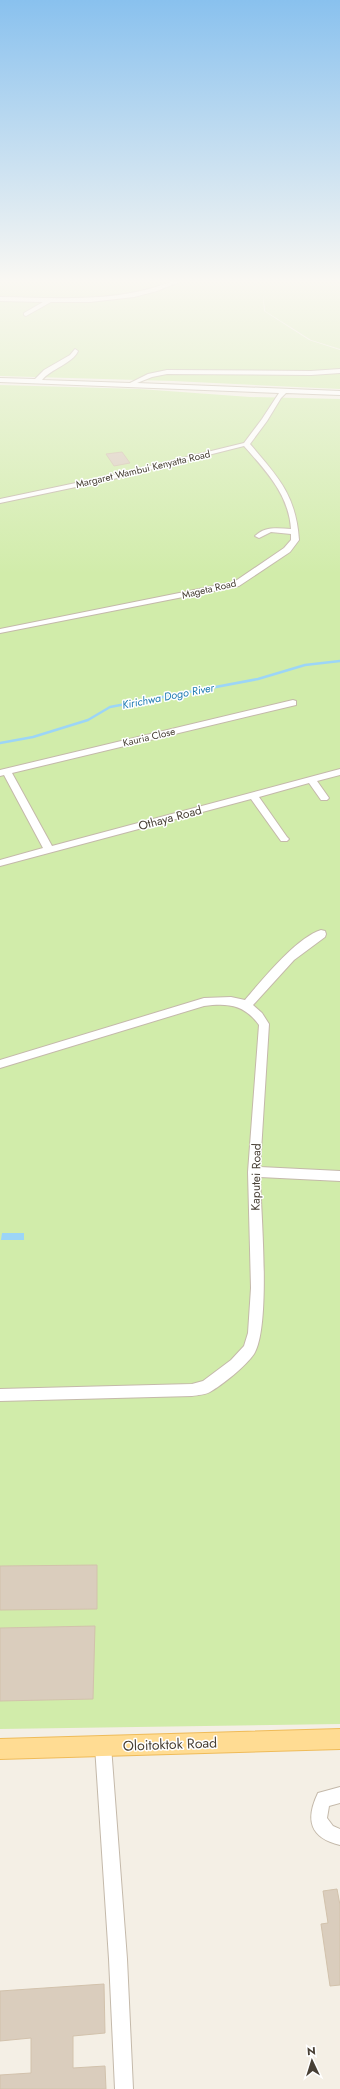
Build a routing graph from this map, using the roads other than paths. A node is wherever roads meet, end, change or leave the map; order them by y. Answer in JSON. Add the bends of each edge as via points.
{"nodes":[{"id":1,"x":142,"y":379,"type":"edge"},
{"id":2,"x":0,"y":380,"type":"edge"},
{"id":3,"x":37,"y":381,"type":"joint"},
{"id":4,"x":133,"y":384,"type":"junction"},
{"id":5,"x":266,"y":391,"type":"junction"},
{"id":6,"x":283,"y":392,"type":"junction"},
{"id":7,"x":340,"y":393,"type":"edge"},
{"id":8,"x":270,"y":412,"type":"junction"},
{"id":9,"x":246,"y":444,"type":"junction"},
{"id":10,"x":0,"y":501,"type":"edge"},
{"id":11,"x":295,"y":532,"type":"junction"},
{"id":12,"x":259,"y":536,"type":"dead end"},
{"id":13,"x":0,"y":631,"type":"edge"},
{"id":14,"x":293,"y":703,"type":"dead end"},
{"id":15,"x":3,"y":772,"type":"edge"},
{"id":16,"x":340,"y":772,"type":"edge"},
{"id":17,"x":312,"y":780,"type":"junction"},
{"id":18,"x":254,"y":795,"type":"junction"},
{"id":19,"x":324,"y":798,"type":"dead end"},
{"id":20,"x":284,"y":839,"type":"dead end"},
{"id":21,"x":49,"y":850,"type":"junction"},
{"id":22,"x":0,"y":863,"type":"edge"},
{"id":23,"x":321,"y":934,"type":"dead end"},
{"id":24,"x":248,"y":1004,"type":"junction"},
{"id":25,"x":0,"y":1064,"type":"edge"},
{"id":26,"x":254,"y":1172,"type":"junction"},
{"id":27,"x":340,"y":1176,"type":"edge"},
{"id":28,"x":0,"y":1395,"type":"edge"},
{"id":29,"x":340,"y":1739,"type":"edge"},
{"id":30,"x":103,"y":1746,"type":"junction"},
{"id":31,"x":0,"y":1749,"type":"edge"},
{"id":32,"x":340,"y":1795,"type":"edge"},
{"id":33,"x":340,"y":1837,"type":"edge"},
{"id":34,"x":124,"y":2089,"type":"edge"}],
"edges":[{"from":1,"to":4,"type":"street"},
{"from":2,"to":3,"type":"street"},
{"from":3,"to":4,"type":"street"},
{"from":4,"to":5,"type":"street"},
{"from":5,"to":6,"type":"street"},
{"from":5,"to":8,"type":"street","via":[[271,401]]},
{"from":6,"to":7,"type":"street"},
{"from":6,"to":8,"type":"street"},
{"from":8,"to":9,"type":"street"},
{"from":9,"to":10,"type":"street","name":"Margaret Wambui Kenyatta Road","via":[[116,477]]},
{"from":9,"to":11,"type":"street","via":[[285,491]]},
{"from":11,"to":12,"type":"street","via":[[269,530]]},
{"from":11,"to":13,"type":"street","name":"Mageta Road","via":[[295,540],[287,550],[236,584]]},
{"from":14,"to":15,"type":"street","name":"Kauria Close"},
{"from":15,"to":21,"type":"street","name":"Kauria Close"},
{"from":16,"to":17,"type":"street","name":"Othaya Road"},
{"from":17,"to":18,"type":"street","name":"Othaya Road"},
{"from":17,"to":19,"type":"street"},
{"from":18,"to":20,"type":"street"},
{"from":18,"to":21,"type":"street","name":"Othaya Road"},
{"from":21,"to":22,"type":"street","name":"Othaya Road"},
{"from":23,"to":24,"type":"street","via":[[283,963]]},
{"from":24,"to":25,"type":"street","via":[[232,1000],[204,1002]]},
{"from":24,"to":26,"type":"street","name":"Kaputei Road","via":[[264,1024]]},
{"from":26,"to":27,"type":"street"},
{"from":26,"to":28,"type":"street","name":"Kaputei Road","via":[[257,1288],[255,1333],[249,1350],[236,1364],[206,1387],[192,1390]]},
{"from":29,"to":30,"type":"main road","name":"Oloitoktok Road"},
{"from":30,"to":31,"type":"main road","name":"Oloitoktok Road"},
{"from":30,"to":34,"type":"street"},
{"from":32,"to":33,"type":"street","via":[[324,1799],[319,1814],[321,1827],[328,1835]]}]}
